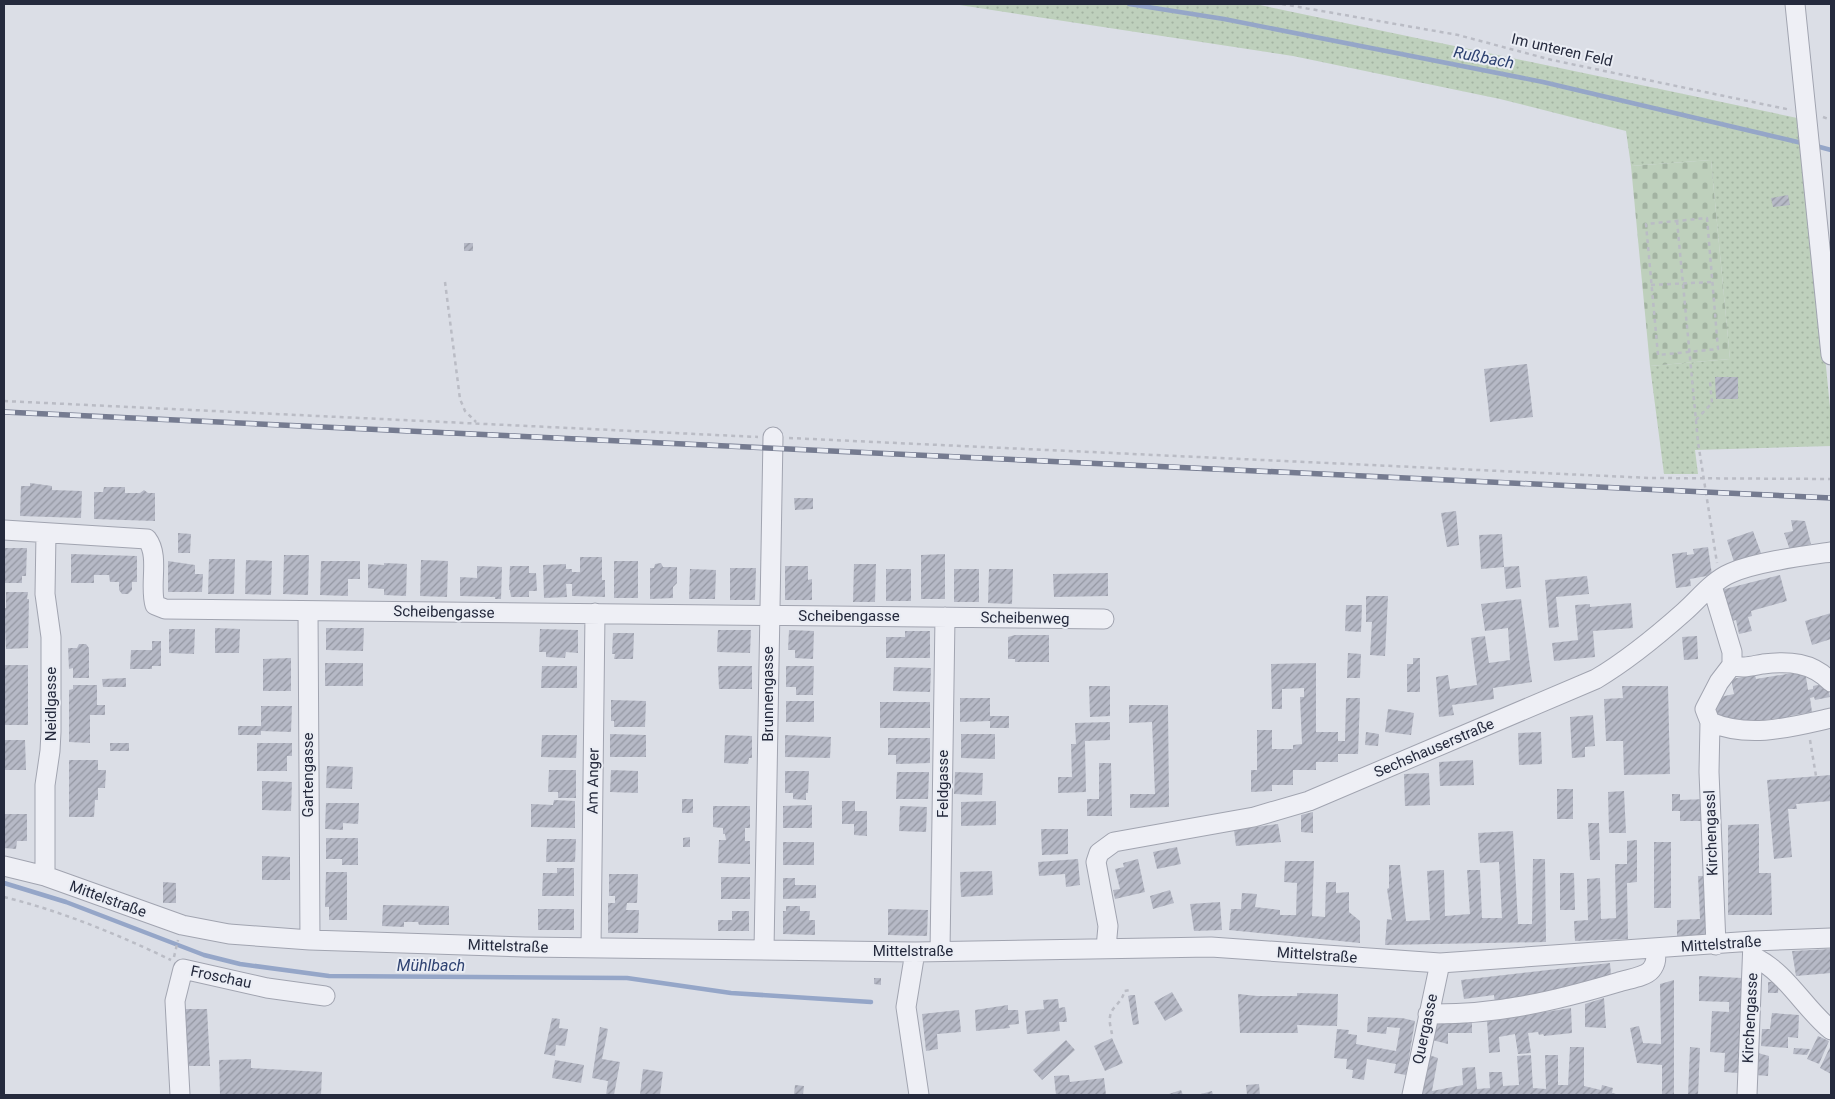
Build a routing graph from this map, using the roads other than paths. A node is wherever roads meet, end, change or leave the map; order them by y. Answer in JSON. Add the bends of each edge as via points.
{"nodes":[{"id":1,"x":1795,"y":4,"type":"edge"},
{"id":2,"x":1831,"y":355,"type":"edge"},
{"id":3,"x":773,"y":437,"type":"road end"},
{"id":4,"x":4,"y":530,"type":"edge"},
{"id":5,"x":46,"y":532,"type":"junction"},
{"id":6,"x":1831,"y":552,"type":"edge"},
{"id":7,"x":1717,"y":582,"type":"junction"},
{"id":8,"x":308,"y":610,"type":"junction"},
{"id":9,"x":595,"y":613,"type":"junction"},
{"id":10,"x":770,"y":616,"type":"junction"},
{"id":11,"x":946,"y":617,"type":"junction"},
{"id":12,"x":1104,"y":619,"type":"dead end"},
{"id":13,"x":1732,"y":666,"type":"junction"},
{"id":14,"x":1831,"y":682,"type":"edge"},
{"id":15,"x":1831,"y":718,"type":"edge"},
{"id":16,"x":1710,"y":722,"type":"junction"},
{"id":17,"x":4,"y":866,"type":"edge"},
{"id":18,"x":45,"y":876,"type":"junction"},
{"id":19,"x":1831,"y":938,"type":"edge"},
{"id":20,"x":310,"y":940,"type":"junction"},
{"id":21,"x":1716,"y":945,"type":"junction"},
{"id":22,"x":591,"y":948,"type":"junction"},
{"id":23,"x":1106,"y":948,"type":"junction"},
{"id":24,"x":1656,"y":948,"type":"junction"},
{"id":25,"x":1753,"y":949,"type":"junction"},
{"id":26,"x":764,"y":950,"type":"junction"},
{"id":27,"x":940,"y":951,"type":"junction"},
{"id":28,"x":915,"y":952,"type":"junction"},
{"id":29,"x":1440,"y":963,"type":"junction"},
{"id":30,"x":325,"y":996,"type":"dead end"},
{"id":31,"x":1428,"y":1014,"type":"junction"},
{"id":32,"x":1831,"y":1030,"type":"edge"},
{"id":33,"x":180,"y":1095,"type":"edge"},
{"id":34,"x":919,"y":1095,"type":"edge"},
{"id":35,"x":1412,"y":1095,"type":"edge"},
{"id":36,"x":1747,"y":1095,"type":"edge"}],
"edges":[{"from":1,"to":2,"type":"street"},
{"from":3,"to":10,"type":"street","name":"Brunnengasse"},
{"from":4,"to":5,"type":"street","name":"Scheibengasse"},
{"from":5,"to":8,"type":"street","name":"Scheibengasse","via":[[147,539],[152,546],[152,595],[156,605],[165,609]]},
{"from":5,"to":18,"type":"street","name":"Neidlgasse","via":[[45,594],[51,637],[51,722],[45,785]]},
{"from":6,"to":7,"type":"street","name":"Sechshauserstraße","via":[[1742,570]]},
{"from":7,"to":13,"type":"street"},
{"from":7,"to":23,"type":"street","name":"Sechshauserstraße","via":[[1619,665],[1584,685],[1309,801],[1247,818],[1124,839],[1106,847],[1096,862],[1108,926]]},
{"from":8,"to":9,"type":"street","name":"Scheibengasse"},
{"from":8,"to":20,"type":"street","name":"Gartengasse"},
{"from":9,"to":10,"type":"street","name":"Scheibengasse"},
{"from":9,"to":22,"type":"street","name":"Am Anger"},
{"from":10,"to":11,"type":"street","name":"Scheibengasse"},
{"from":10,"to":26,"type":"street","name":"Brunnengasse"},
{"from":11,"to":12,"type":"street","name":"Scheibenweg"},
{"from":11,"to":27,"type":"street","name":"Feldgasse"},
{"from":13,"to":14,"type":"street","via":[[1798,663],[1812,667]]},
{"from":13,"to":16,"type":"street","name":"Kirchengassl","via":[[1709,699],[1705,710]]},
{"from":15,"to":16,"type":"street","via":[[1769,731],[1732,730]]},
{"from":16,"to":21,"type":"street","name":"Kirchengassl"},
{"from":17,"to":18,"type":"street","name":"Mittelstraße"},
{"from":18,"to":20,"type":"street","name":"Mittelstraße","via":[[182,925],[229,934]]},
{"from":19,"to":25,"type":"street","name":"Mittelstraße"},
{"from":20,"to":22,"type":"street","name":"Mittelstraße"},
{"from":21,"to":24,"type":"street","name":"Mittelstraße"},
{"from":21,"to":25,"type":"street","name":"Mittelstraße"},
{"from":22,"to":26,"type":"street","name":"Mittelstraße"},
{"from":23,"to":27,"type":"street","name":"Mittelstraße"},
{"from":23,"to":29,"type":"street","name":"Mittelstraße","via":[[1211,947]]},
{"from":24,"to":29,"type":"street","name":"Mittelstraße"},
{"from":24,"to":31,"type":"street","via":[[1656,963],[1650,972],[1605,986],[1504,1010],[1468,1015]]},
{"from":25,"to":32,"type":"street"},
{"from":25,"to":36,"type":"street","name":"Kirchengasse"},
{"from":26,"to":28,"type":"street","name":"Mittelstraße"},
{"from":27,"to":28,"type":"street","name":"Mittelstraße"},
{"from":28,"to":34,"type":"street","via":[[906,1007]]},
{"from":29,"to":31,"type":"street","name":"Quergasse"},
{"from":30,"to":33,"type":"street","name":"Froschau","via":[[267,988],[183,969],[175,1001]]},
{"from":31,"to":35,"type":"street","name":"Quergasse"}]}
